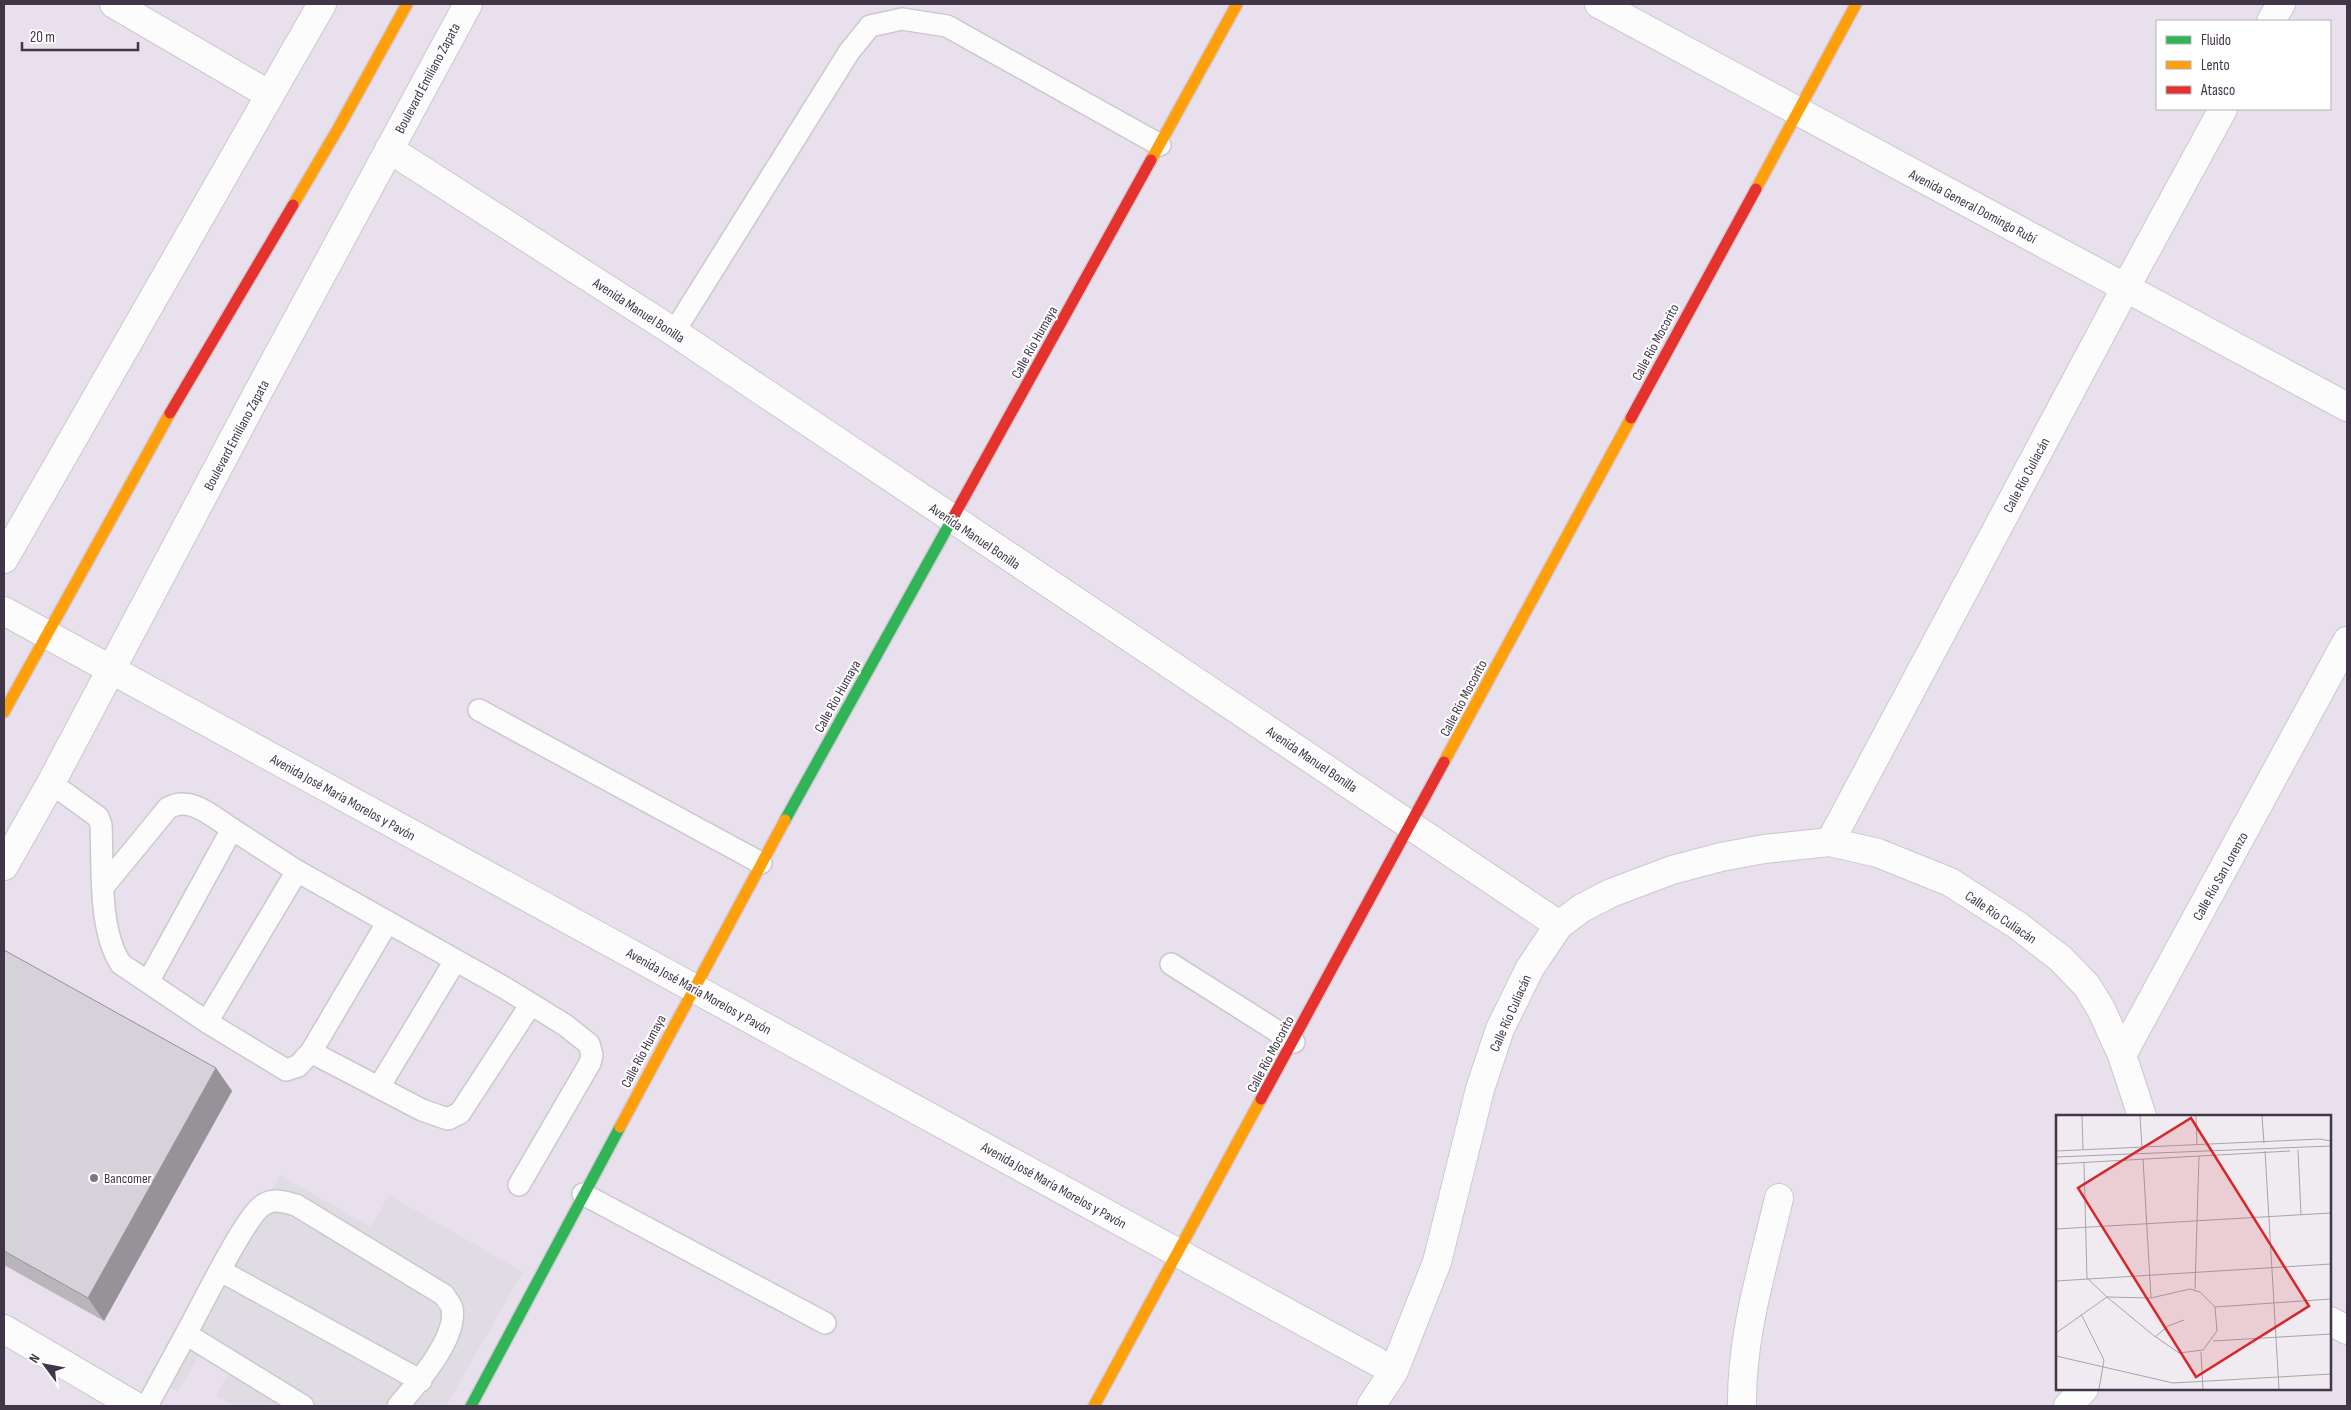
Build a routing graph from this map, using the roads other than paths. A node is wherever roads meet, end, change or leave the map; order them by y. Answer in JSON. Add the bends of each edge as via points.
{"nodes":[{"id":1,"x":114,"y":4,"type":"edge"},
{"id":2,"x":322,"y":4,"type":"edge"},
{"id":3,"x":407,"y":4,"type":"edge"},
{"id":4,"x":468,"y":4,"type":"edge"},
{"id":5,"x":1237,"y":4,"type":"edge"},
{"id":6,"x":1599,"y":4,"type":"edge"},
{"id":7,"x":1856,"y":4,"type":"edge"},
{"id":8,"x":2281,"y":4,"type":"edge"},
{"id":9,"x":2273,"y":20,"type":"edge"},
{"id":10,"x":270,"y":94,"type":"junction"},
{"id":11,"x":2223,"y":110,"type":"edge"},
{"id":12,"x":1796,"y":111,"type":"junction"},
{"id":13,"x":1160,"y":145,"type":"junction"},
{"id":14,"x":389,"y":149,"type":"junction"},
{"id":15,"x":2126,"y":287,"type":"junction"},
{"id":16,"x":674,"y":332,"type":"junction"},
{"id":17,"x":2347,"y":406,"type":"edge"},
{"id":18,"x":952,"y":520,"type":"junction"},
{"id":19,"x":4,"y":559,"type":"edge"},
{"id":20,"x":4,"y":611,"type":"edge"},
{"id":21,"x":46,"y":634,"type":"junction"},
{"id":22,"x":2347,"y":641,"type":"edge"},
{"id":23,"x":112,"y":670,"type":"junction"},
{"id":24,"x":479,"y":710,"type":"dead end"},
{"id":25,"x":4,"y":712,"type":"edge"},
{"id":26,"x":51,"y":783,"type":"junction"},
{"id":27,"x":1412,"y":825,"type":"junction"},
{"id":28,"x":232,"y":829,"type":"junction"},
{"id":29,"x":1830,"y":842,"type":"junction"},
{"id":30,"x":761,"y":864,"type":"junction"},
{"id":31,"x":4,"y":866,"type":"edge"},
{"id":32,"x":297,"y":871,"type":"junction"},
{"id":33,"x":104,"y":886,"type":"junction"},
{"id":34,"x":387,"y":923,"type":"junction"},
{"id":35,"x":1559,"y":925,"type":"junction"},
{"id":36,"x":455,"y":961,"type":"junction"},
{"id":37,"x":1171,"y":964,"type":"dead end"},
{"id":38,"x":148,"y":982,"type":"junction"},
{"id":39,"x":693,"y":988,"type":"junction"},
{"id":40,"x":531,"y":1004,"type":"junction"},
{"id":41,"x":207,"y":1022,"type":"junction"},
{"id":42,"x":1294,"y":1042,"type":"junction"},
{"id":43,"x":311,"y":1052,"type":"junction"},
{"id":44,"x":2122,"y":1055,"type":"junction"},
{"id":45,"x":379,"y":1087,"type":"junction"},
{"id":46,"x":2142,"y":1115,"type":"edge"},
{"id":47,"x":519,"y":1185,"type":"dead end"},
{"id":48,"x":583,"y":1194,"type":"junction"},
{"id":49,"x":1779,"y":1198,"type":"dead end"},
{"id":50,"x":1179,"y":1254,"type":"junction"},
{"id":51,"x":221,"y":1270,"type":"junction"},
{"id":52,"x":2331,"y":1322,"type":"edge"},
{"id":53,"x":825,"y":1323,"type":"dead end"},
{"id":54,"x":4,"y":1329,"type":"edge"},
{"id":55,"x":2347,"y":1330,"type":"edge"},
{"id":56,"x":186,"y":1334,"type":"junction"},
{"id":57,"x":1394,"y":1371,"type":"junction"},
{"id":58,"x":421,"y":1381,"type":"junction"},
{"id":59,"x":2083,"y":1390,"type":"edge"},
{"id":60,"x":134,"y":1406,"type":"edge"},
{"id":61,"x":147,"y":1406,"type":"edge"},
{"id":62,"x":303,"y":1406,"type":"edge"},
{"id":63,"x":398,"y":1406,"type":"edge"},
{"id":64,"x":471,"y":1406,"type":"edge"},
{"id":65,"x":1094,"y":1406,"type":"edge"},
{"id":66,"x":1371,"y":1406,"type":"edge"},
{"id":67,"x":1742,"y":1406,"type":"edge"},
{"id":68,"x":2068,"y":1406,"type":"edge"}],
"edges":[{"from":1,"to":10,"type":"street"},
{"from":2,"to":10,"type":"street"},
{"from":3,"to":21,"type":"street","via":[[339,127],[199,361]]},
{"from":4,"to":14,"type":"street","name":"Boulevard Emiliano Zapata"},
{"from":5,"to":13,"type":"street","name":"Calle Río Humaya"},
{"from":6,"to":12,"type":"street","name":"Avenida General Domingo Rubí"},
{"from":7,"to":12,"type":"street","name":"Calle Río Mocorito"},
{"from":8,"to":9,"type":"street"},
{"from":10,"to":19,"type":"street"},
{"from":11,"to":15,"type":"street","name":"Calle Río Culiacán"},
{"from":12,"to":15,"type":"street","name":"Avenida General Domingo Rubí"},
{"from":12,"to":27,"type":"street","name":"Calle Río Mocorito"},
{"from":13,"to":16,"type":"lane","via":[[947,26],[902,19],[870,26],[849,52]]},
{"from":13,"to":18,"type":"street","name":"Calle Río Humaya"},
{"from":14,"to":16,"type":"street","name":"Avenida Manuel Bonilla"},
{"from":14,"to":23,"type":"street","name":"Boulevard Emiliano Zapata"},
{"from":15,"to":17,"type":"street","name":"Avenida General Domingo Rubí"},
{"from":15,"to":29,"type":"street","name":"Calle Río Culiacán"},
{"from":16,"to":18,"type":"street","name":"Avenida Manuel Bonilla"},
{"from":18,"to":27,"type":"street","name":"Avenida Manuel Bonilla"},
{"from":18,"to":30,"type":"street","name":"Calle Río Humaya"},
{"from":20,"to":21,"type":"street","name":"Avenida José María Morelos y Pavón"},
{"from":21,"to":23,"type":"street","name":"Avenida José María Morelos y Pavón"},
{"from":21,"to":25,"type":"street"},
{"from":22,"to":44,"type":"street","name":"Calle Río San Lorenzo"},
{"from":23,"to":26,"type":"street","name":"Boulevard Emiliano Zapata"},
{"from":23,"to":39,"type":"street","name":"Avenida José María Morelos y Pavón"},
{"from":24,"to":30,"type":"lane"},
{"from":26,"to":31,"type":"street","name":"Boulevard Emiliano Zapata"},
{"from":26,"to":33,"type":"lane","via":[[98,817]]},
{"from":27,"to":35,"type":"street","name":"Avenida Manuel Bonilla"},
{"from":27,"to":42,"type":"street","name":"Calle Río Mocorito"},
{"from":28,"to":32,"type":"lane"},
{"from":28,"to":33,"type":"lane","via":[[201,808],[175,803]]},
{"from":28,"to":38,"type":"lane"},
{"from":29,"to":35,"type":"street","name":"Calle Río Culiacán","via":[[1764,849],[1672,870],[1611,893]]},
{"from":29,"to":44,"type":"street","name":"Calle Río Culiacán","via":[[1878,853],[1950,882],[2017,925],[2061,959],[2086,986],[2101,1009]]},
{"from":30,"to":39,"type":"street","name":"Calle Río Humaya"},
{"from":32,"to":34,"type":"lane"},
{"from":32,"to":41,"type":"lane"},
{"from":33,"to":38,"type":"lane","via":[[114,953],[122,964]]},
{"from":34,"to":36,"type":"lane"},
{"from":34,"to":43,"type":"lane"},
{"from":35,"to":57,"type":"street","name":"Calle Río Culiacán","via":[[1530,968],[1500,1029],[1480,1089],[1437,1262]]},
{"from":36,"to":40,"type":"lane"},
{"from":36,"to":45,"type":"lane"},
{"from":37,"to":42,"type":"lane"},
{"from":38,"to":41,"type":"lane"},
{"from":39,"to":48,"type":"street","name":"Calle Río Humaya"},
{"from":39,"to":50,"type":"street","name":"Avenida José María Morelos y Pavón"},
{"from":40,"to":45,"type":"lane","via":[[460,1113],[448,1118],[435,1115]]},
{"from":40,"to":47,"type":"lane","via":[[565,1024],[589,1044],[592,1055]]},
{"from":41,"to":43,"type":"lane","via":[[286,1070],[298,1066]]},
{"from":42,"to":50,"type":"street","name":"Calle Río Mocorito"},
{"from":43,"to":45,"type":"lane"},
{"from":44,"to":46,"type":"street"},
{"from":48,"to":53,"type":"lane"},
{"from":48,"to":64,"type":"street","name":"Calle Río Humaya"},
{"from":49,"to":67,"type":"street","via":[[1746,1336],[1741,1377]]},
{"from":50,"to":57,"type":"street","name":"Avenida José María Morelos y Pavón"},
{"from":50,"to":65,"type":"street","name":"Calle Río Mocorito"},
{"from":51,"to":56,"type":"lane"},
{"from":51,"to":58,"type":"lane"},
{"from":51,"to":58,"type":"lane","via":[[260,1207],[268,1202],[282,1201],[296,1205],[444,1295],[452,1308],[451,1322],[446,1339]]},
{"from":52,"to":55,"type":"street"},
{"from":54,"to":60,"type":"street"},
{"from":56,"to":61,"type":"lane"},
{"from":56,"to":62,"type":"lane"},
{"from":57,"to":66,"type":"street","name":"Calle Río Culiacán"},
{"from":58,"to":63,"type":"lane"},
{"from":59,"to":68,"type":"street"}]}
